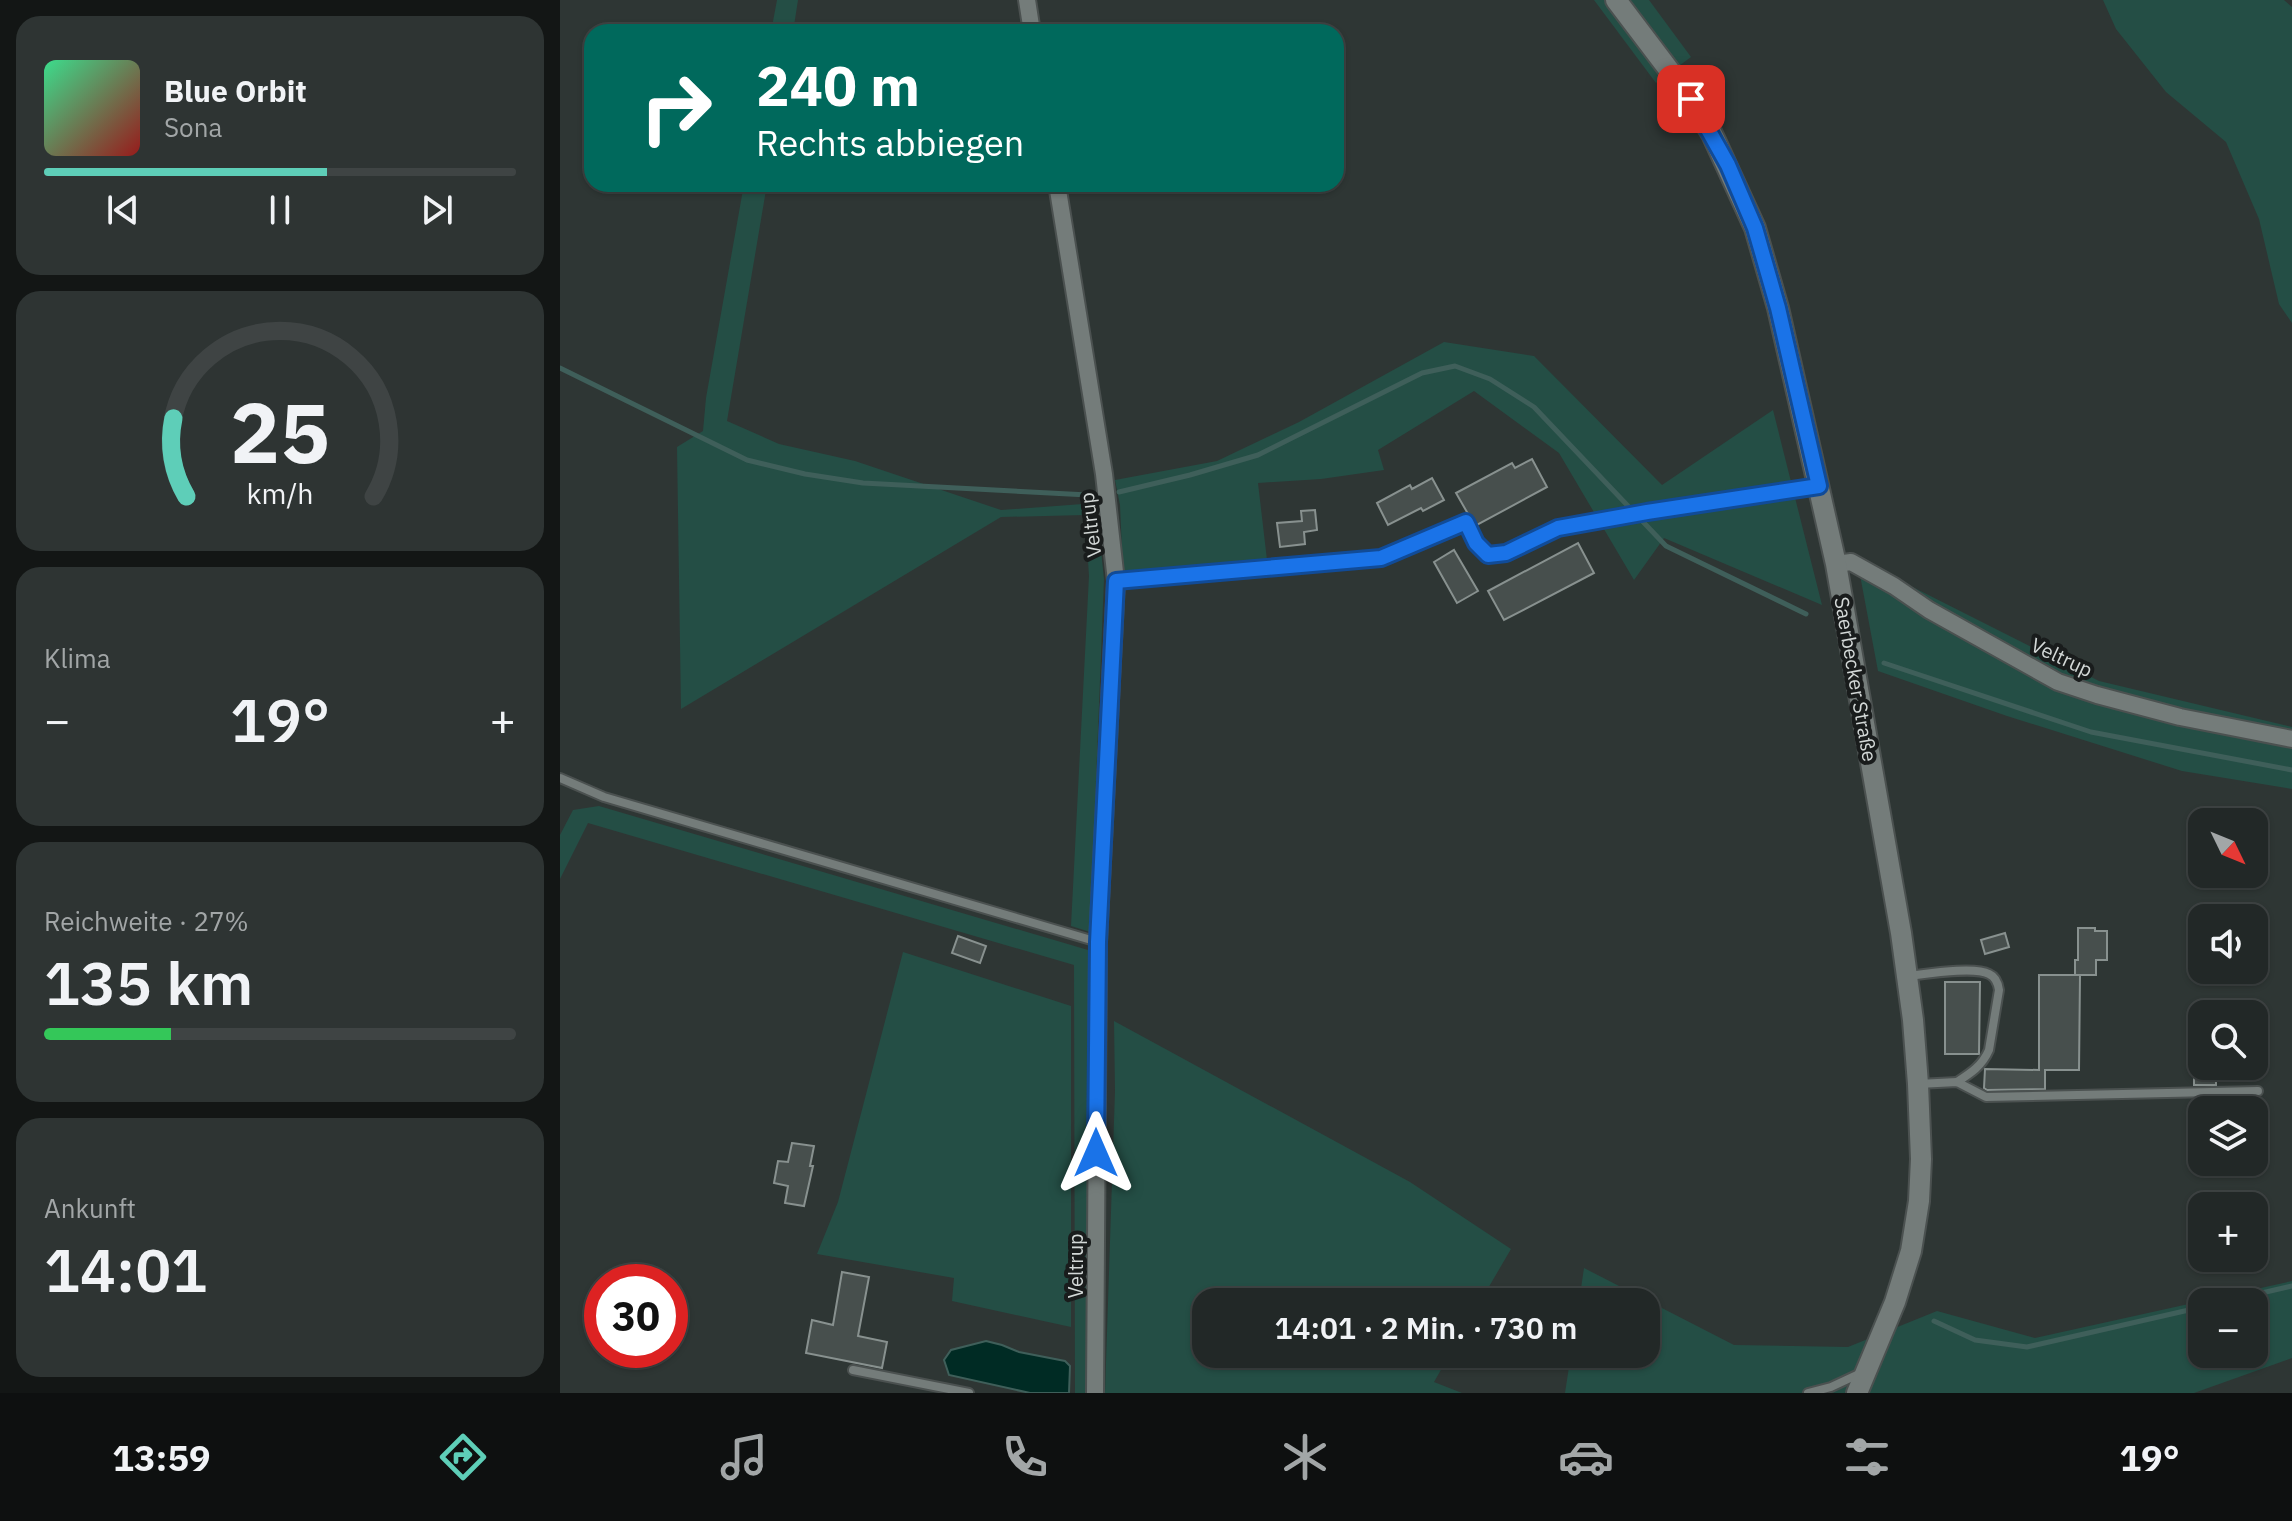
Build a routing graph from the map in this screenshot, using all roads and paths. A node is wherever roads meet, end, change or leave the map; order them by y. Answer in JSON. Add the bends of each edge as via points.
{"nodes":[{"id":1,"x":1027,"y":0,"type":"edge"},
{"id":2,"x":1616,"y":0,"type":"edge"},
{"id":3,"x":1031,"y":24,"type":"edge"},
{"id":4,"x":1058,"y":192,"type":"edge"},
{"id":5,"x":1819,"y":486,"type":"junction"},
{"id":6,"x":1836,"y":564,"type":"junction"},
{"id":7,"x":1116,"y":581,"type":"junction"},
{"id":8,"x":2292,"y":739,"type":"edge"},
{"id":9,"x":560,"y":778,"type":"edge"},
{"id":10,"x":1098,"y":942,"type":"junction"},
{"id":11,"x":1908,"y":976,"type":"junction"},
{"id":12,"x":1957,"y":1082,"type":"junction"},
{"id":13,"x":1918,"y":1084,"type":"junction"},
{"id":14,"x":2258,"y":1091,"type":"dead end"},
{"id":15,"x":853,"y":1370,"type":"dead end"},
{"id":16,"x":1866,"y":1371,"type":"junction"},
{"id":17,"x":969,"y":1393,"type":"edge"},
{"id":18,"x":1095,"y":1393,"type":"edge"},
{"id":19,"x":1808,"y":1393,"type":"edge"},
{"id":20,"x":1857,"y":1393,"type":"edge"}],
"edges":[{"from":1,"to":3,"type":"street"},
{"from":2,"to":5,"type":"main road","name":"Saerbecker Straße","via":[[1691,99],[1755,228]]},
{"from":4,"to":7,"type":"street","name":"Veltrup"},
{"from":5,"to":6,"type":"main road","name":"Saerbecker Straße"},
{"from":5,"to":7,"type":"lane","via":[[1558,528],[1506,553],[1488,555],[1466,522],[1381,558]]},
{"from":6,"to":8,"type":"street","name":"Veltrup","via":[[1851,562],[2058,682],[2180,717]]},
{"from":6,"to":11,"type":"main road","name":"Saerbecker Straße"},
{"from":7,"to":10,"type":"street","name":"Veltrup"},
{"from":9,"to":10,"type":"lane","via":[[604,797]]},
{"from":10,"to":18,"type":"street","name":"Veltrup"},
{"from":11,"to":12,"type":"lane","via":[[1981,972],[1997,981],[1989,1050],[1975,1071]]},
{"from":11,"to":13,"type":"main road","name":"Saerbecker Straße"},
{"from":12,"to":13,"type":"lane"},
{"from":12,"to":14,"type":"lane","via":[[1986,1097]]},
{"from":13,"to":16,"type":"main road","name":"Saerbecker Straße","via":[[1921,1159],[1916,1227],[1895,1302]]},
{"from":15,"to":17,"type":"lane"},
{"from":16,"to":19,"type":"lane"},
{"from":16,"to":20,"type":"main road","name":"Saerbecker Straße"}]}
